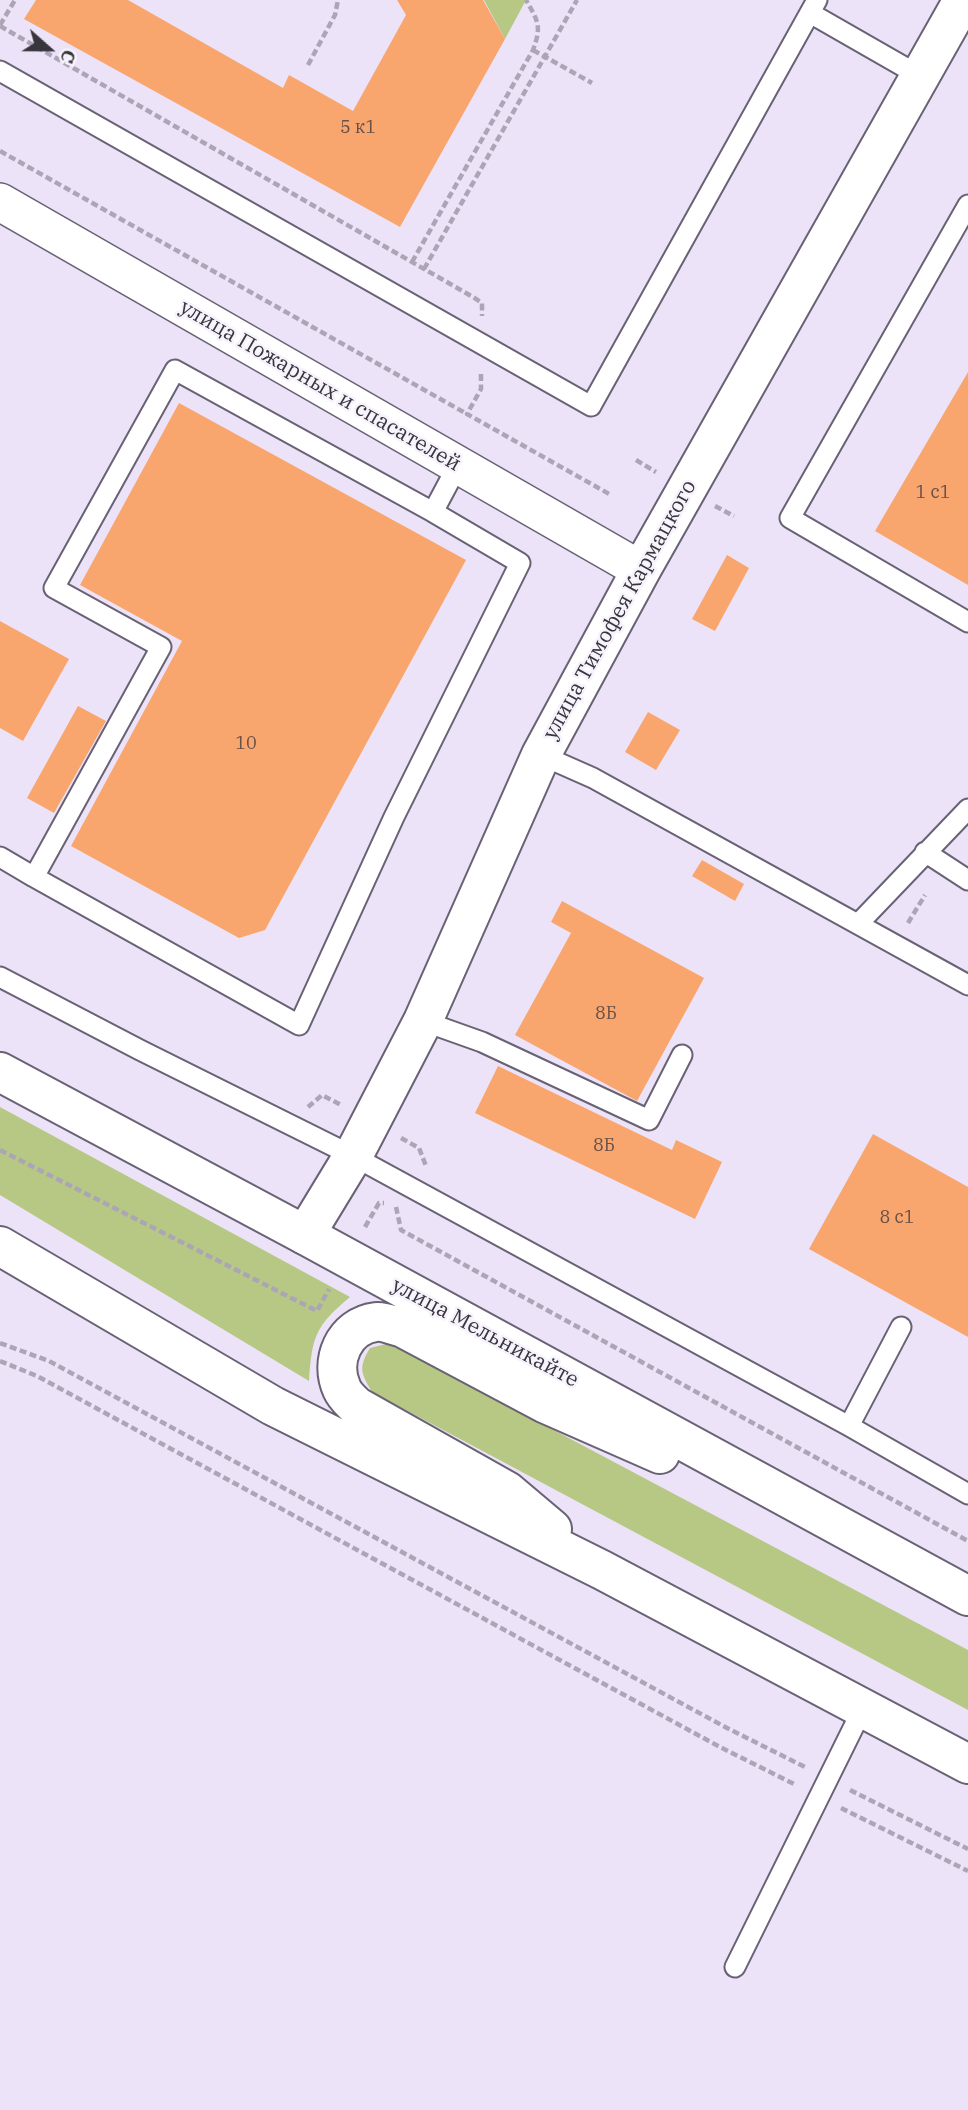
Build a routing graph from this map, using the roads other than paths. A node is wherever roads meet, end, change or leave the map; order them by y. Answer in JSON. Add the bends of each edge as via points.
{"nodes":[{"id":1,"x":963,"y":0,"type":"edge"},
{"id":2,"x":814,"y":6,"type":"edge"},
{"id":3,"x":0,"y":71,"type":"edge"},
{"id":4,"x":920,"y":76,"type":"junction"},
{"id":5,"x":0,"y":202,"type":"edge"},
{"id":6,"x":968,"y":205,"type":"edge"},
{"id":7,"x":458,"y":465,"type":"junction"},
{"id":8,"x":433,"y":512,"type":"junction"},
{"id":9,"x":641,"y":570,"type":"junction"},
{"id":10,"x":968,"y":622,"type":"edge"},
{"id":11,"x":541,"y":755,"type":"junction"},
{"id":12,"x":968,"y":809,"type":"edge"},
{"id":13,"x":925,"y":852,"type":"junction"},
{"id":14,"x":0,"y":857,"type":"edge"},
{"id":15,"x":34,"y":877,"type":"junction"},
{"id":16,"x":968,"y":880,"type":"edge"},
{"id":17,"x":859,"y":923,"type":"junction"},
{"id":18,"x":0,"y":977,"type":"edge"},
{"id":19,"x":968,"y":985,"type":"edge"},
{"id":20,"x":423,"y":1020,"type":"junction"},
{"id":21,"x":682,"y":1055,"type":"dead end"},
{"id":22,"x":0,"y":1072,"type":"edge"},
{"id":23,"x":353,"y":1156,"type":"junction"},
{"id":24,"x":305,"y":1235,"type":"junction"},
{"id":25,"x":0,"y":1246,"type":"edge"},
{"id":26,"x":901,"y":1327,"type":"dead end"},
{"id":27,"x":849,"y":1426,"type":"junction"},
{"id":28,"x":968,"y":1494,"type":"edge"},
{"id":29,"x":897,"y":1557,"type":"junction"},
{"id":30,"x":602,"y":1570,"type":"junction"},
{"id":31,"x":968,"y":1596,"type":"edge"},
{"id":32,"x":863,"y":1708,"type":"junction"},
{"id":33,"x":968,"y":1764,"type":"edge"},
{"id":34,"x":735,"y":1967,"type":"dead end"}],
"edges":[{"from":1,"to":4,"type":"main road","name":"улица Тимофея Кармацкого"},
{"from":2,"to":3,"type":"lane","via":[[591,406]]},
{"from":2,"to":4,"type":"lane"},
{"from":4,"to":9,"type":"main road","name":"улица Тимофея Кармацкого"},
{"from":5,"to":7,"type":"street","name":"улица Пожарных и спасателей"},
{"from":6,"to":10,"type":"lane","via":[[790,518]]},
{"from":7,"to":8,"type":"lane"},
{"from":7,"to":9,"type":"street","name":"улица Пожарных и спасателей"},
{"from":8,"to":15,"type":"lane","via":[[520,564],[394,817],[299,1025]]},
{"from":8,"to":15,"type":"lane","via":[[175,370],[54,588],[161,647]]},
{"from":9,"to":11,"type":"main road","name":"улица Тимофея Кармацкого"},
{"from":11,"to":17,"type":"lane","via":[[593,778]]},
{"from":11,"to":20,"type":"main road","name":"улица Тимофея Кармацкого"},
{"from":12,"to":13,"type":"lane"},
{"from":13,"to":16,"type":"lane"},
{"from":13,"to":17,"type":"lane"},
{"from":14,"to":15,"type":"lane"},
{"from":17,"to":19,"type":"lane"},
{"from":18,"to":23,"type":"lane"},
{"from":20,"to":21,"type":"lane","via":[[482,1042],[649,1120]]},
{"from":20,"to":23,"type":"main road","name":"улица Тимофея Кармацкого"},
{"from":22,"to":24,"type":"main road","name":"улица Мельникайте"},
{"from":23,"to":24,"type":"main road","name":"улица Тимофея Кармацкого"},
{"from":23,"to":27,"type":"lane"},
{"from":24,"to":29,"type":"main road","name":"улица Мельникайте"},
{"from":25,"to":30,"type":"main road","via":[[273,1406]]},
{"from":26,"to":27,"type":"lane"},
{"from":27,"to":28,"type":"lane"},
{"from":29,"to":30,"type":"main road","via":[[544,1403],[403,1328],[378,1322],[356,1329],[340,1348],[336,1371],[343,1391],[356,1406],[508,1491]]},
{"from":29,"to":31,"type":"main road","name":"улица Мельникайте"},
{"from":30,"to":32,"type":"main road"},
{"from":32,"to":33,"type":"main road"},
{"from":32,"to":34,"type":"lane"}]}
